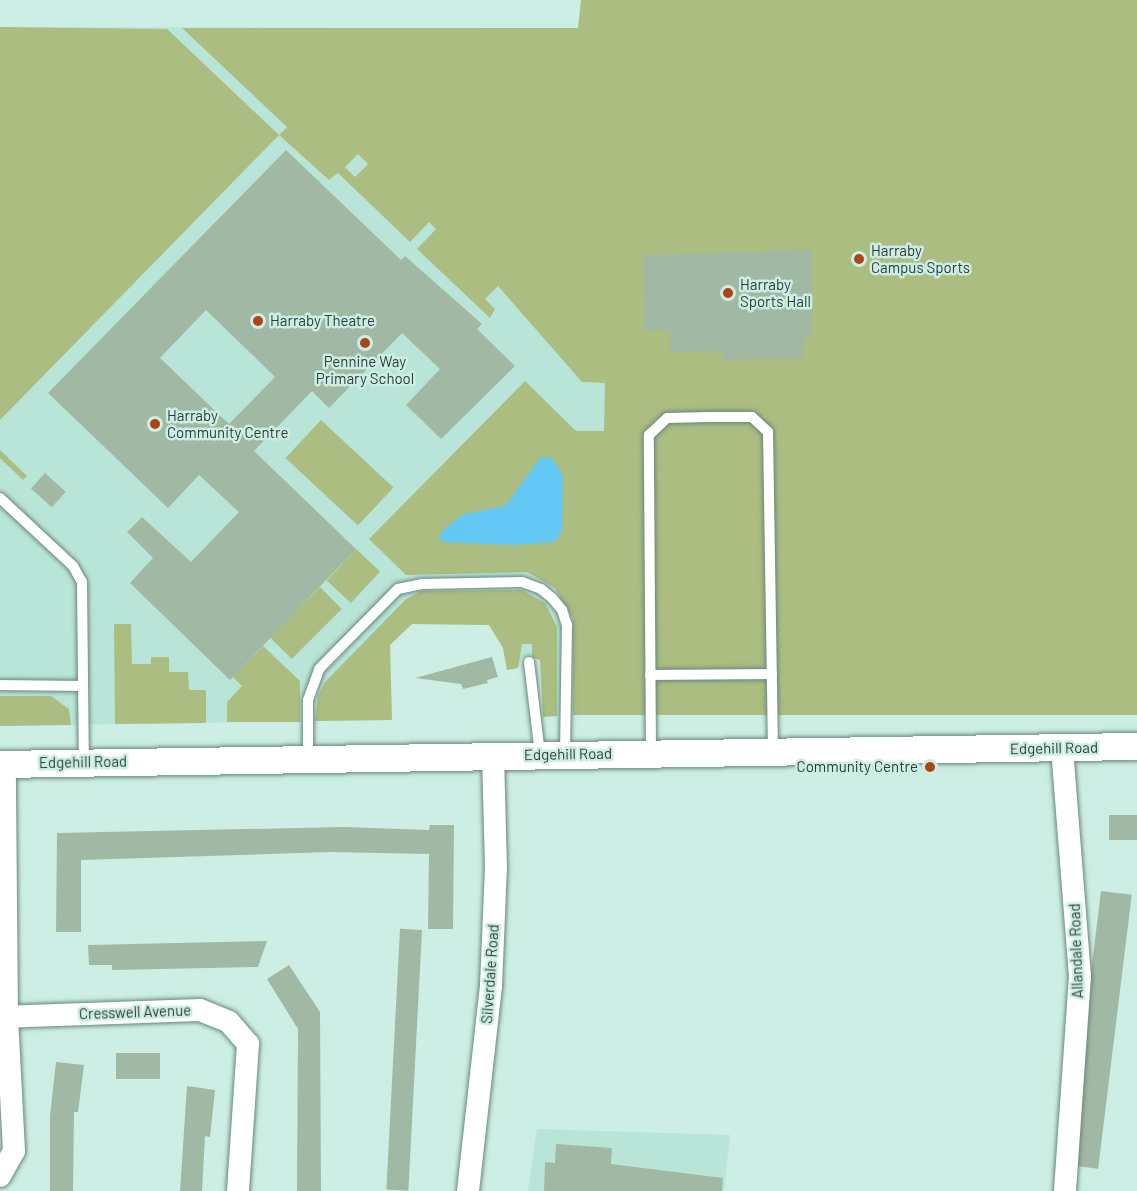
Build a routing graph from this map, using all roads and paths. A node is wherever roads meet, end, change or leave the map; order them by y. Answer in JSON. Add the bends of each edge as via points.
{"nodes":[{"id":1,"x":0,"y":498,"type":"edge"},
{"id":2,"x":529,"y":663,"type":"dead end"},
{"id":3,"x":772,"y":674,"type":"junction"},
{"id":4,"x":650,"y":675,"type":"junction"},
{"id":5,"x":0,"y":685,"type":"edge"},
{"id":6,"x":83,"y":686,"type":"junction"},
{"id":7,"x":1137,"y":746,"type":"edge"},
{"id":8,"x":1062,"y":748,"type":"junction"},
{"id":9,"x":772,"y":751,"type":"junction"},
{"id":10,"x":651,"y":753,"type":"junction"},
{"id":11,"x":552,"y":755,"type":"junction"},
{"id":12,"x":493,"y":756,"type":"junction"},
{"id":13,"x":308,"y":759,"type":"junction"},
{"id":14,"x":84,"y":762,"type":"junction"},
{"id":15,"x":2,"y":764,"type":"edge"},
{"id":16,"x":3,"y":1017,"type":"edge"},
{"id":17,"x":0,"y":1176,"type":"edge"},
{"id":18,"x":238,"y":1191,"type":"edge"},
{"id":19,"x":468,"y":1191,"type":"edge"},
{"id":20,"x":1065,"y":1191,"type":"edge"}],
"edges":[{"from":1,"to":6,"type":"lane","via":[[73,566],[82,582]]},
{"from":2,"to":11,"type":"lane"},
{"from":3,"to":4,"type":"lane"},
{"from":3,"to":4,"type":"lane","via":[[768,432],[752,417],[709,417],[667,418],[649,435]]},
{"from":3,"to":9,"type":"lane"},
{"from":4,"to":10,"type":"lane"},
{"from":5,"to":6,"type":"lane"},
{"from":6,"to":14,"type":"lane"},
{"from":7,"to":8,"type":"street","name":"Edgehill Road"},
{"from":8,"to":9,"type":"street","name":"Edgehill Road"},
{"from":8,"to":20,"type":"street","name":"Allandale Road","via":[[1080,976]]},
{"from":9,"to":10,"type":"street","name":"Edgehill Road"},
{"from":10,"to":11,"type":"street","name":"Edgehill Road"},
{"from":11,"to":12,"type":"street","name":"Edgehill Road"},
{"from":11,"to":13,"type":"lane","via":[[567,625],[562,609],[541,589],[522,582],[433,584],[398,589],[319,669],[308,700]]},
{"from":12,"to":13,"type":"street","name":"Edgehill Road"},
{"from":12,"to":19,"type":"street","name":"Silverdale Road","via":[[496,869],[491,986]]},
{"from":13,"to":14,"type":"street","name":"Edgehill Road"},
{"from":14,"to":15,"type":"street","name":"Edgehill Road"},
{"from":15,"to":16,"type":"street"},
{"from":16,"to":17,"type":"street","via":[[14,1151]]},
{"from":16,"to":18,"type":"street","name":"Cresswell Avenue","via":[[200,1011],[229,1022],[248,1044]]}]}
